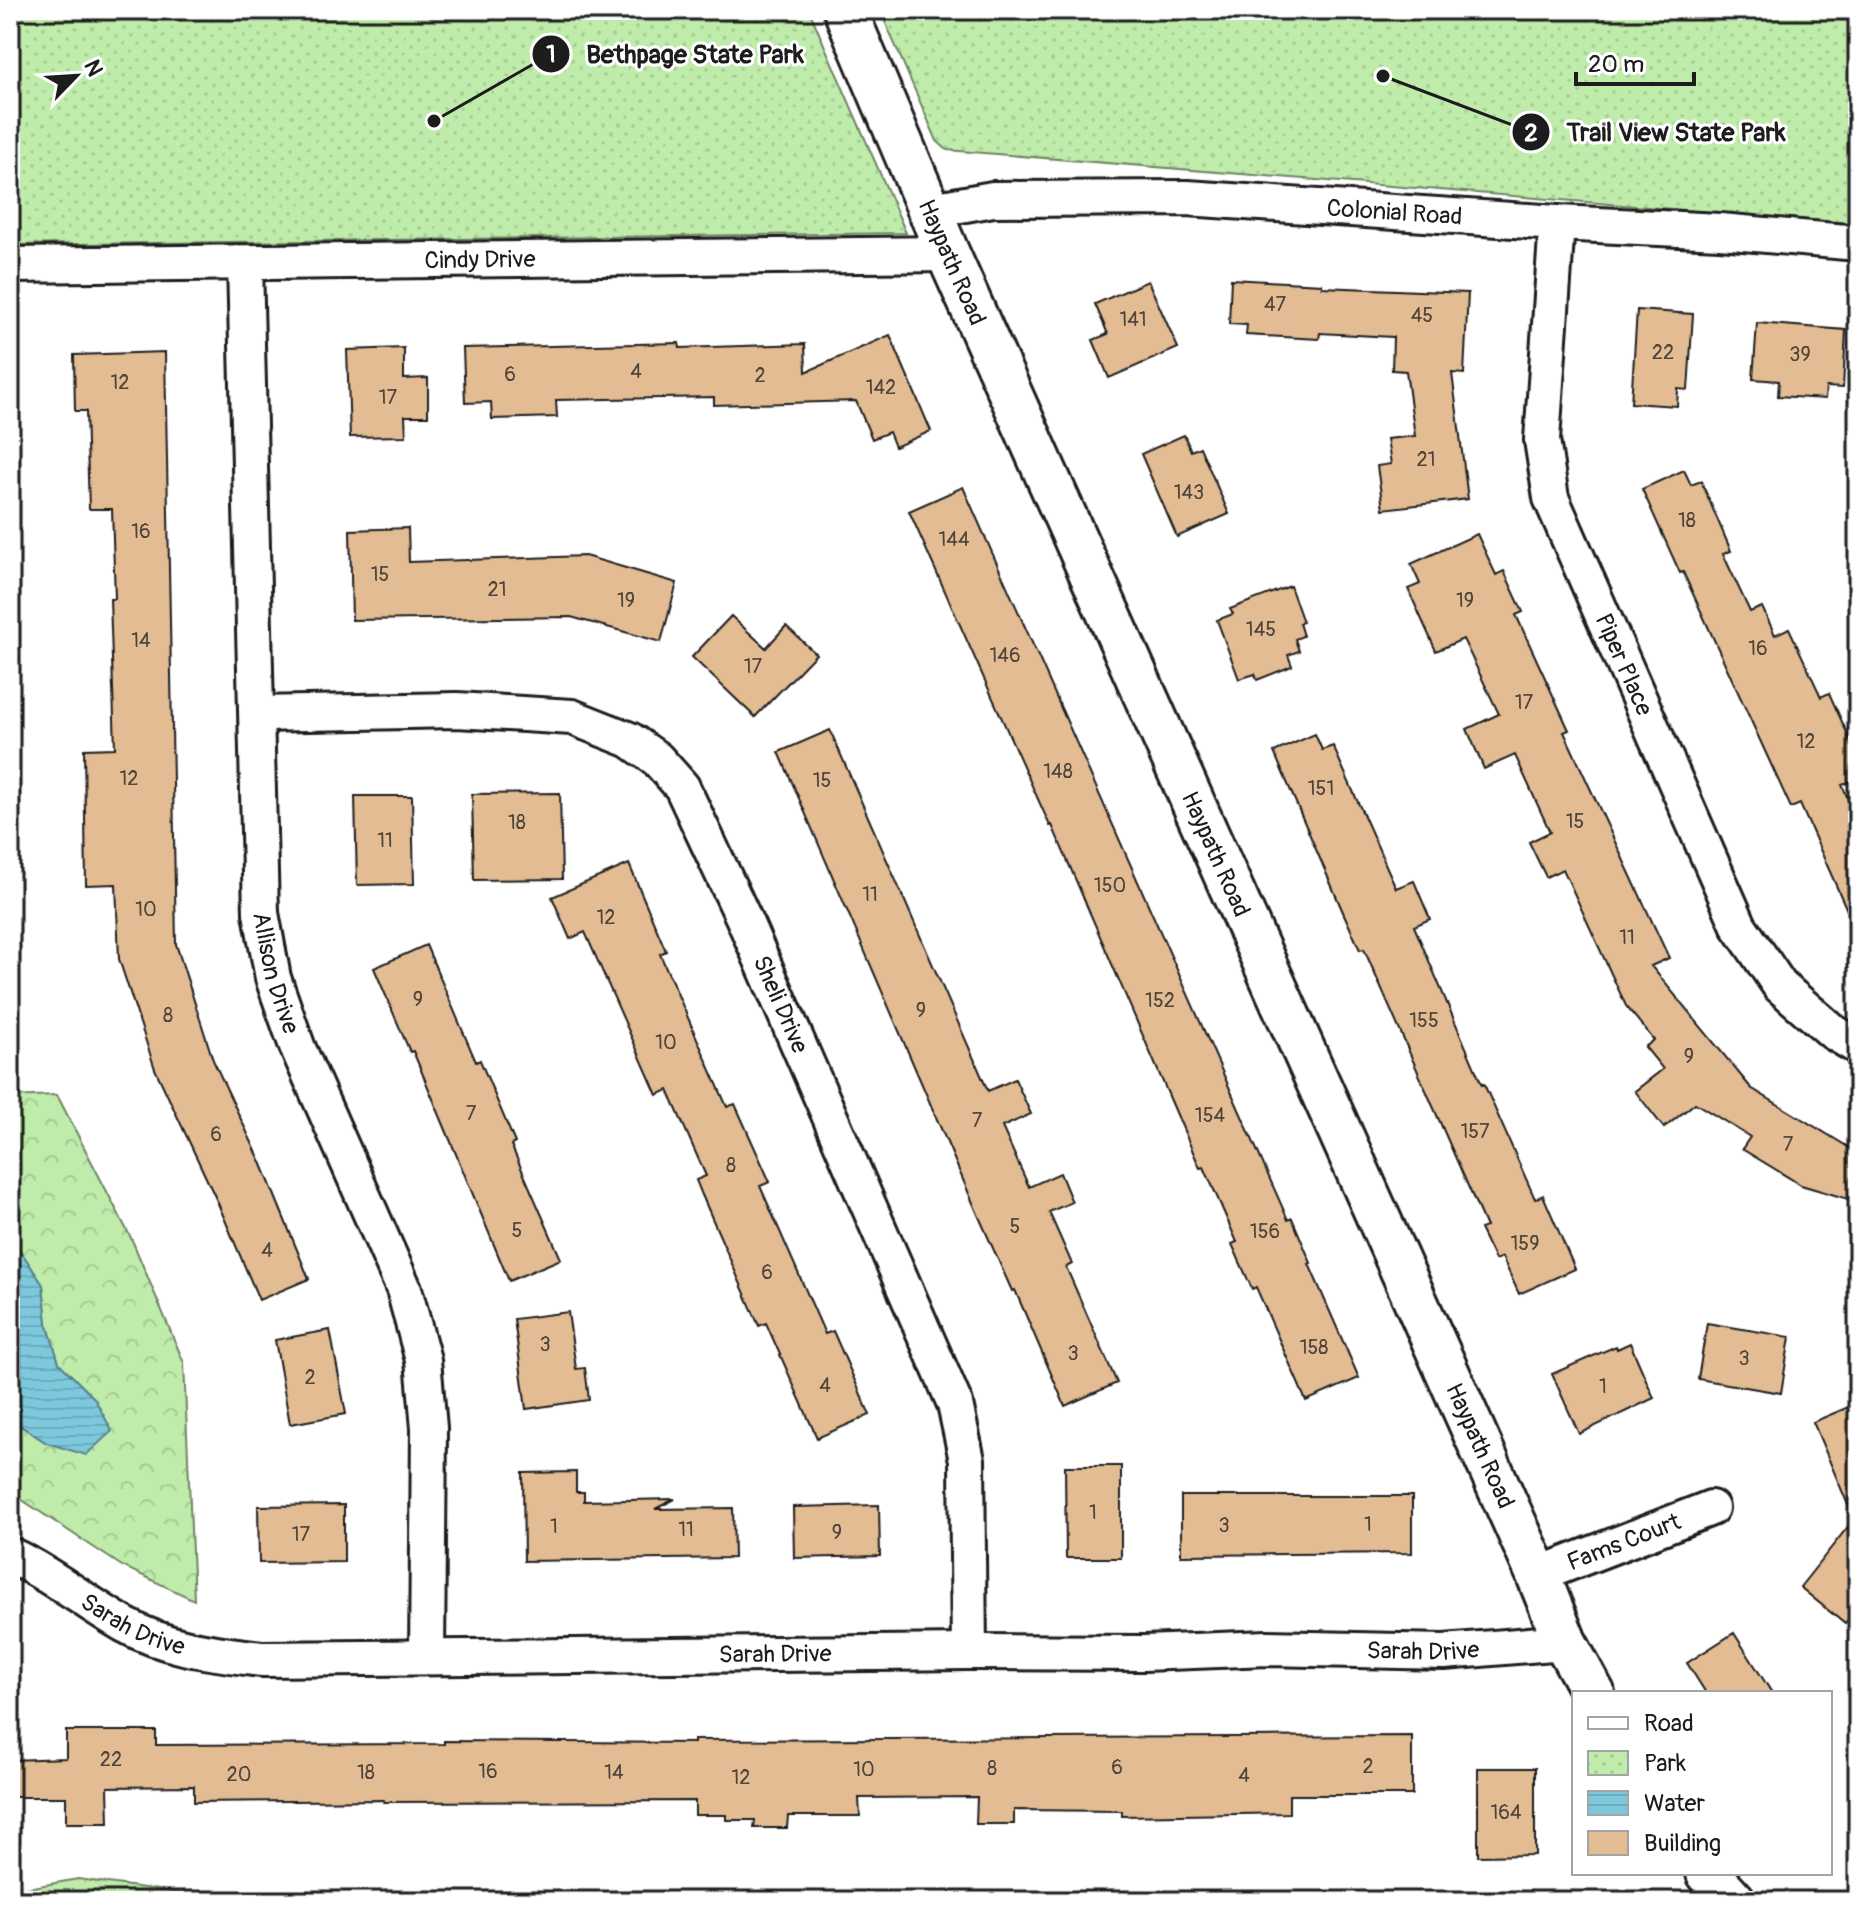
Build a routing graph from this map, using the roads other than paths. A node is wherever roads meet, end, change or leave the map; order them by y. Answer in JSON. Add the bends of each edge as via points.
{"nodes":[{"id":1,"x":845,"y":10,"type":"edge"},
{"id":2,"x":932,"y":210,"type":"junction"},
{"id":3,"x":1557,"y":223,"type":"junction"},
{"id":4,"x":1858,"y":243,"type":"edge"},
{"id":5,"x":948,"y":254,"type":"junction"},
{"id":6,"x":245,"y":263,"type":"junction"},
{"id":7,"x":10,"y":265,"type":"edge"},
{"id":8,"x":258,"y":714,"type":"junction"},
{"id":9,"x":1858,"y":1047,"type":"edge"},
{"id":10,"x":1711,"y":1508,"type":"dead end"},
{"id":11,"x":10,"y":1555,"type":"edge"},
{"id":12,"x":1538,"y":1575,"type":"junction"},
{"id":13,"x":1565,"y":1642,"type":"junction"},
{"id":14,"x":969,"y":1652,"type":"junction"},
{"id":15,"x":427,"y":1656,"type":"junction"},
{"id":16,"x":1592,"y":1691,"type":"edge"},
{"id":17,"x":1710,"y":1875,"type":"edge"},
{"id":18,"x":1734,"y":1901,"type":"edge"}],
"edges":[{"from":1,"to":2,"type":"street","name":"Haypath Road"},
{"from":2,"to":3,"type":"street","name":"Colonial Road","via":[[993,199],[1187,198]]},
{"from":2,"to":5,"type":"street","name":"Haypath Road"},
{"from":3,"to":4,"type":"street","name":"Colonial Road"},
{"from":3,"to":9,"type":"street","name":"Piper Place","via":[[1542,440],[1551,498],[1739,926],[1780,986]]},
{"from":5,"to":6,"type":"street","name":"Cindy Drive"},
{"from":5,"to":12,"type":"street","name":"Haypath Road"},
{"from":6,"to":7,"type":"street","name":"Cindy Drive"},
{"from":6,"to":8,"type":"street","name":"Allison Drive"},
{"from":8,"to":14,"type":"street","name":"Sheli Drive","via":[[457,710],[572,717],[630,740],[657,759],[682,787],[955,1404],[967,1460]]},
{"from":8,"to":15,"type":"street","name":"Allison Drive","via":[[261,913],[273,978],[297,1046],[404,1289],[423,1360],[429,1428]]},
{"from":10,"to":12,"type":"street","name":"Fams Court"},
{"from":11,"to":15,"type":"street","name":"Sarah Drive","via":[[127,1626],[184,1649],[262,1659]]},
{"from":12,"to":13,"type":"street","name":"Haypath Road"},
{"from":13,"to":14,"type":"street","name":"Sarah Drive","via":[[1444,1652]]},
{"from":13,"to":16,"type":"street","name":"Haypath Road"},
{"from":14,"to":15,"type":"street","name":"Sarah Drive"},
{"from":17,"to":18,"type":"street"}]}
